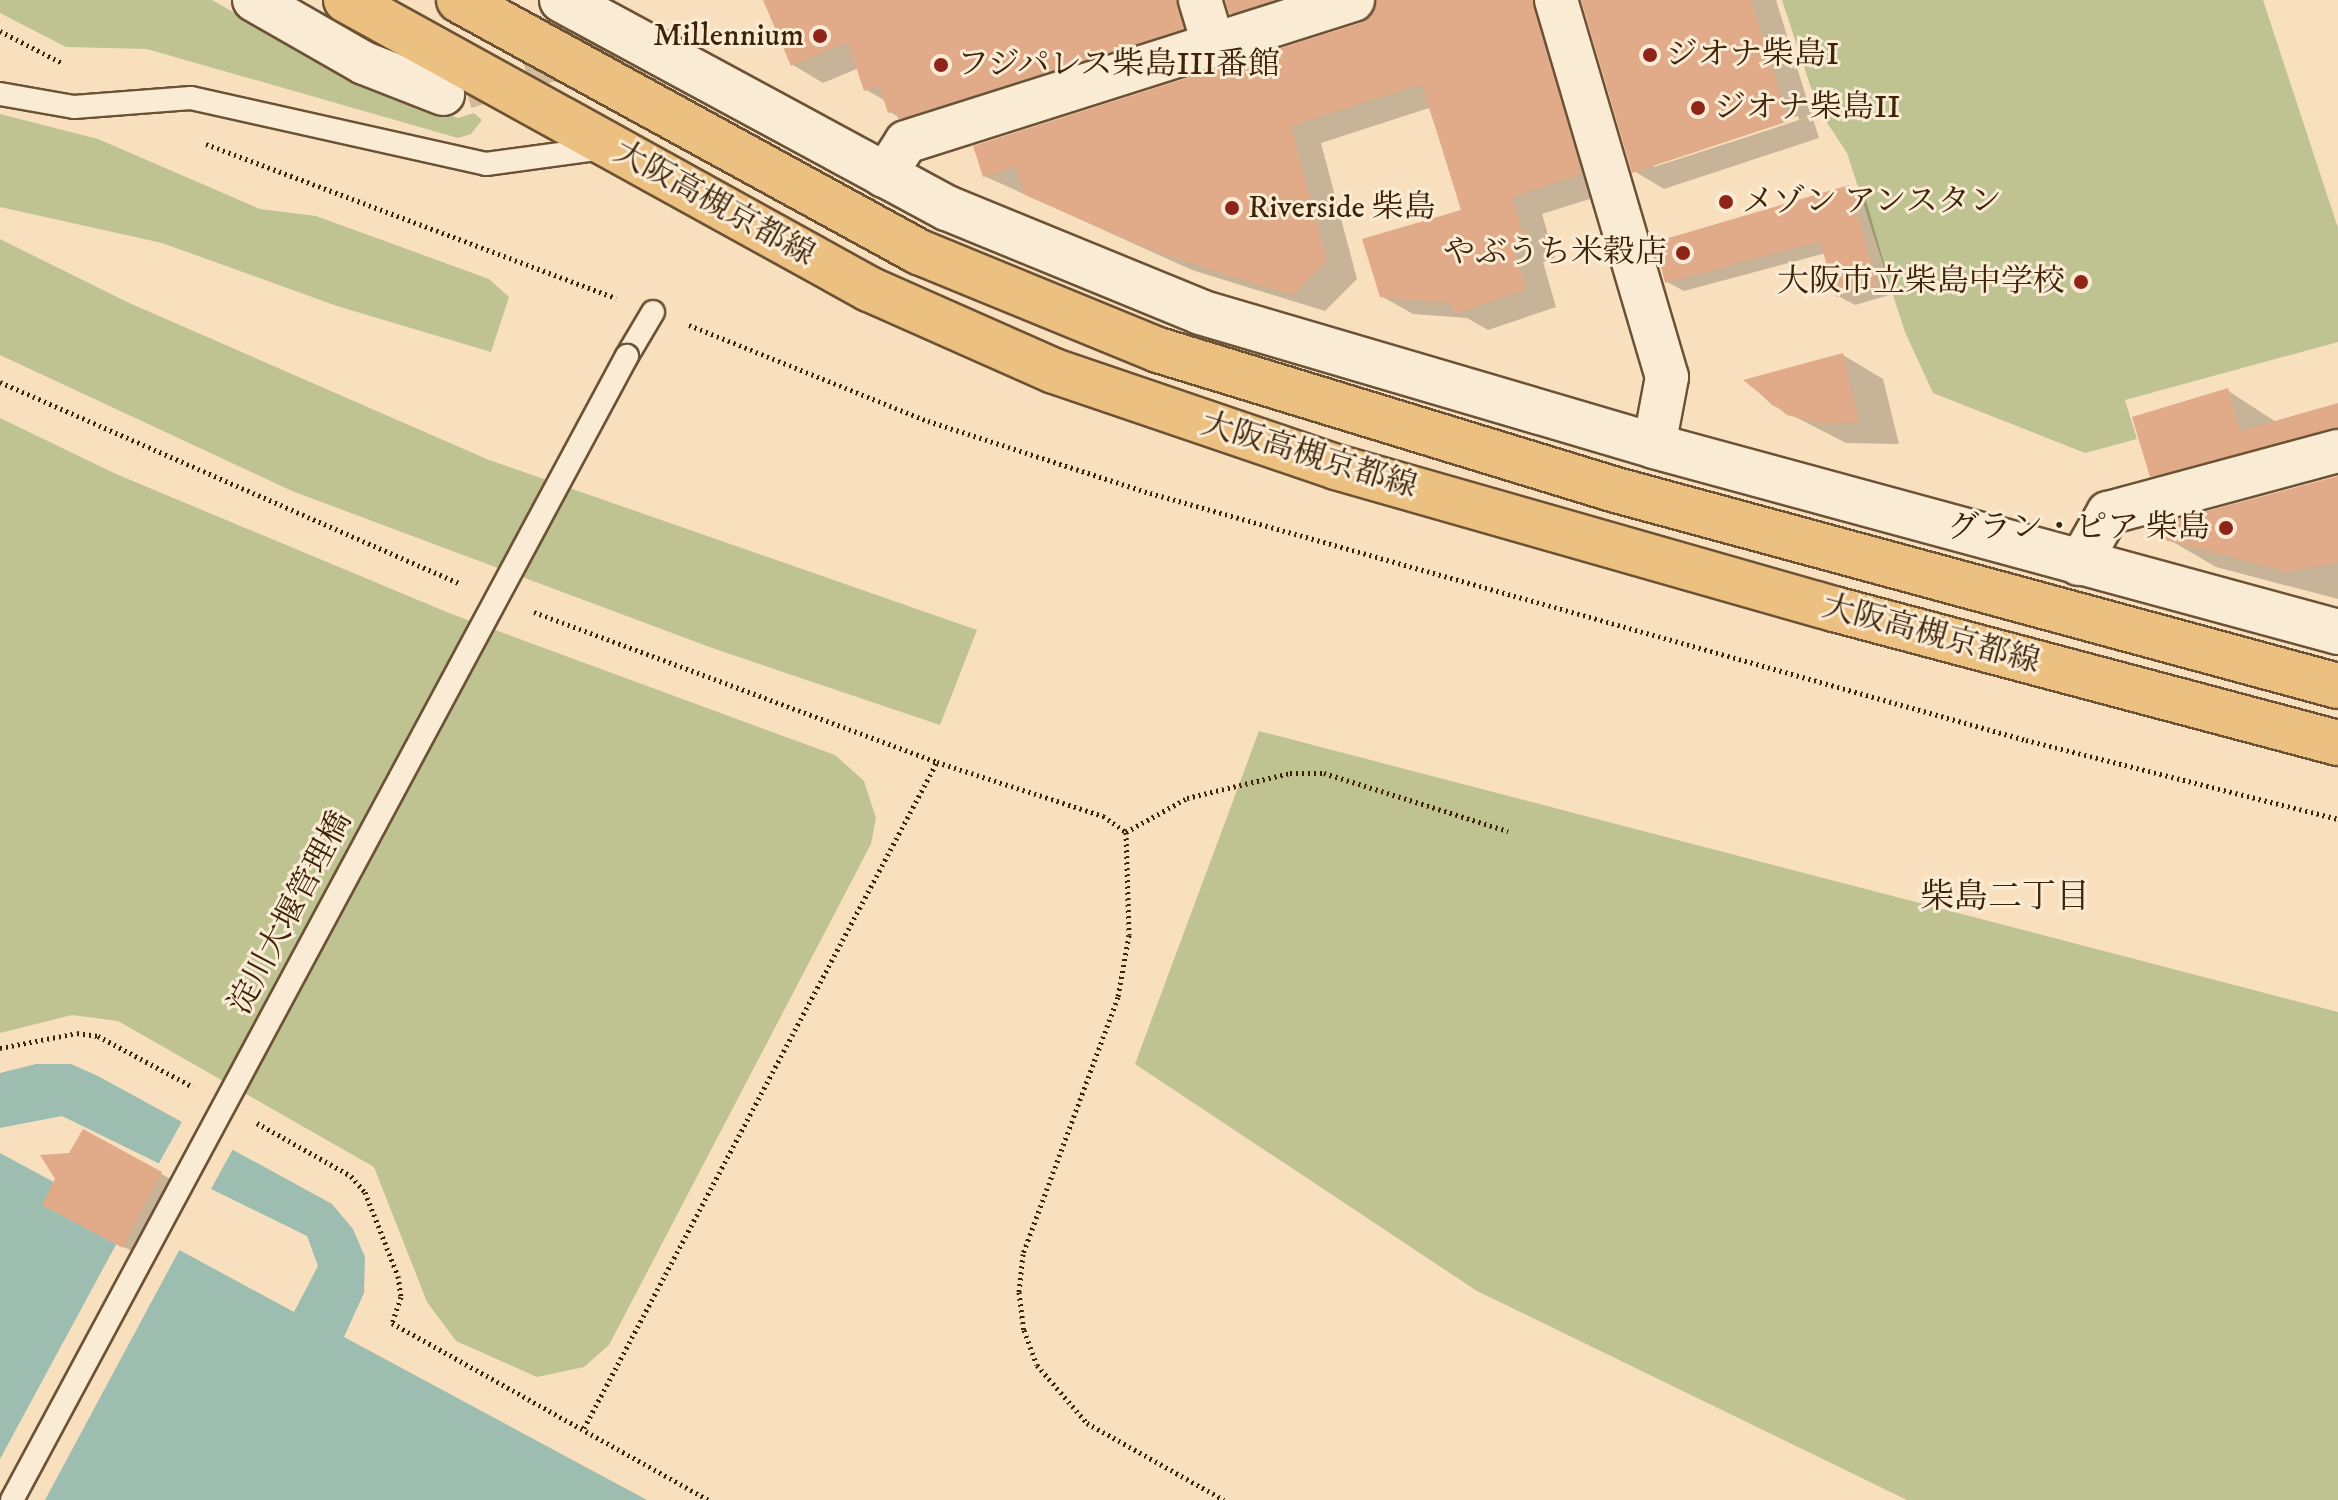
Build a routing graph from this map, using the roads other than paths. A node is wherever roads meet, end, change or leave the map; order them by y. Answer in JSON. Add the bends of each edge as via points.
{"nodes":[{"id":1,"x":254,"y":0,"type":"edge"},
{"id":2,"x":346,"y":0,"type":"edge"},
{"id":3,"x":459,"y":0,"type":"edge"},
{"id":4,"x":562,"y":0,"type":"edge"},
{"id":5,"x":1200,"y":0,"type":"edge"},
{"id":6,"x":1353,"y":0,"type":"edge"},
{"id":7,"x":1556,"y":0,"type":"edge"},
{"id":8,"x":1213,"y":43,"type":"junction"},
{"id":9,"x":0,"y":94,"type":"edge"},
{"id":10,"x":443,"y":94,"type":"tunnel mouth"},
{"id":11,"x":611,"y":147,"type":"junction"},
{"id":12,"x":884,"y":176,"type":"junction"},
{"id":13,"x":653,"y":312,"type":"road end"},
{"id":14,"x":1654,"y":446,"type":"junction"},
{"id":15,"x":2338,"y":451,"type":"edge"},
{"id":16,"x":2079,"y":564,"type":"junction"},
{"id":17,"x":2338,"y":632,"type":"edge"},
{"id":18,"x":2338,"y":686,"type":"edge"},
{"id":19,"x":2338,"y":743,"type":"edge"},
{"id":20,"x":12,"y":1500,"type":"edge"}],
"edges":[{"from":1,"to":10,"type":"street","via":[[364,63]]},
{"from":2,"to":11,"type":"main road","name":"大阪高槻京都線"},
{"from":3,"to":18,"type":"main road","name":"大阪高槻京都線","via":[[919,252],[1158,350],[1616,490]]},
{"from":4,"to":12,"type":"street"},
{"from":5,"to":8,"type":"street"},
{"from":6,"to":8,"type":"street"},
{"from":7,"to":14,"type":"street","via":[[1667,377]]},
{"from":8,"to":12,"type":"street","via":[[906,142]]},
{"from":9,"to":11,"type":"lane","via":[[74,107],[191,98],[486,164]]},
{"from":11,"to":19,"type":"main road","name":"大阪高槻京都線","via":[[869,289],[1054,371],[1150,406],[1336,467],[1834,609]]},
{"from":12,"to":14,"type":"street","via":[[1011,237],[1200,312]]},
{"from":13,"to":20,"type":"lane","name":"淀川大堰管理橋","bridge":true},
{"from":14,"to":16,"type":"street"},
{"from":15,"to":16,"type":"street","via":[[2108,513]]},
{"from":16,"to":17,"type":"street"}]}
